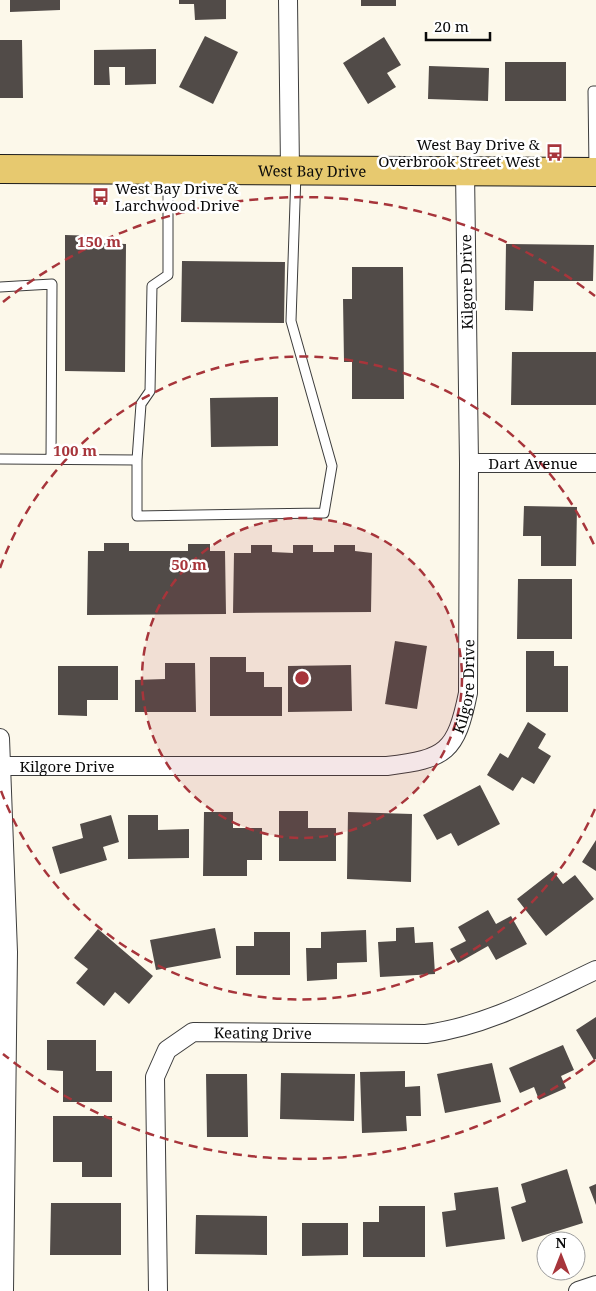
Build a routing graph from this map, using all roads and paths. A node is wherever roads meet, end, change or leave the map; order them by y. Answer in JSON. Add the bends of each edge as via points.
{"nodes":[{"id":1,"x":288,"y":0,"type":"edge"},
{"id":2,"x":596,"y":91,"type":"edge"},
{"id":3,"x":0,"y":169,"type":"edge"},
{"id":4,"x":168,"y":170,"type":"junction"},
{"id":5,"x":293,"y":170,"type":"junction"},
{"id":6,"x":465,"y":171,"type":"junction"},
{"id":7,"x":595,"y":172,"type":"edge"},
{"id":8,"x":0,"y":287,"type":"edge"},
{"id":9,"x":0,"y":459,"type":"edge"},
{"id":10,"x":51,"y":459,"type":"junction"},
{"id":11,"x":138,"y":460,"type":"junction"},
{"id":12,"x":469,"y":463,"type":"junction"},
{"id":13,"x":596,"y":464,"type":"edge"},
{"id":14,"x":0,"y":738,"type":"edge"},
{"id":15,"x":2,"y":766,"type":"junction"},
{"id":16,"x":2,"y":805,"type":"edge"},
{"id":17,"x":4,"y":952,"type":"edge"},
{"id":18,"x":596,"y":970,"type":"edge"},
{"id":19,"x":596,"y":1285,"type":"edge"},
{"id":20,"x":4,"y":1291,"type":"edge"},
{"id":21,"x":158,"y":1291,"type":"edge"},
{"id":22,"x":578,"y":1291,"type":"edge"}],
"edges":[{"from":1,"to":5,"type":"street"},
{"from":2,"to":7,"type":"lane","via":[[593,91]]},
{"from":3,"to":4,"type":"main road","name":"West Bay Drive"},
{"from":4,"to":5,"type":"main road","name":"West Bay Drive"},
{"from":4,"to":11,"type":"lane","via":[[168,274],[152,286],[150,392],[141,404]]},
{"from":5,"to":6,"type":"main road","name":"West Bay Drive"},
{"from":5,"to":11,"type":"lane","via":[[291,321],[332,466],[324,513],[137,516]]},
{"from":6,"to":7,"type":"main road","name":"West Bay Drive"},
{"from":6,"to":12,"type":"street","name":"Kilgore Drive"},
{"from":8,"to":10,"type":"lane","via":[[52,284]]},
{"from":9,"to":10,"type":"lane"},
{"from":10,"to":11,"type":"lane"},
{"from":12,"to":13,"type":"street","name":"Dart Avenue"},
{"from":12,"to":15,"type":"street","name":"Kilgore Drive","via":[[468,693],[462,721],[448,748],[424,762],[387,766]]},
{"from":14,"to":15,"type":"street"},
{"from":15,"to":16,"type":"street"},
{"from":16,"to":17,"type":"street"},
{"from":17,"to":20,"type":"street"},
{"from":18,"to":21,"type":"street","name":"Keating Drive","via":[[486,1021],[454,1030],[426,1034],[193,1032],[168,1050],[155,1077]]},
{"from":19,"to":22,"type":"street"}]}
